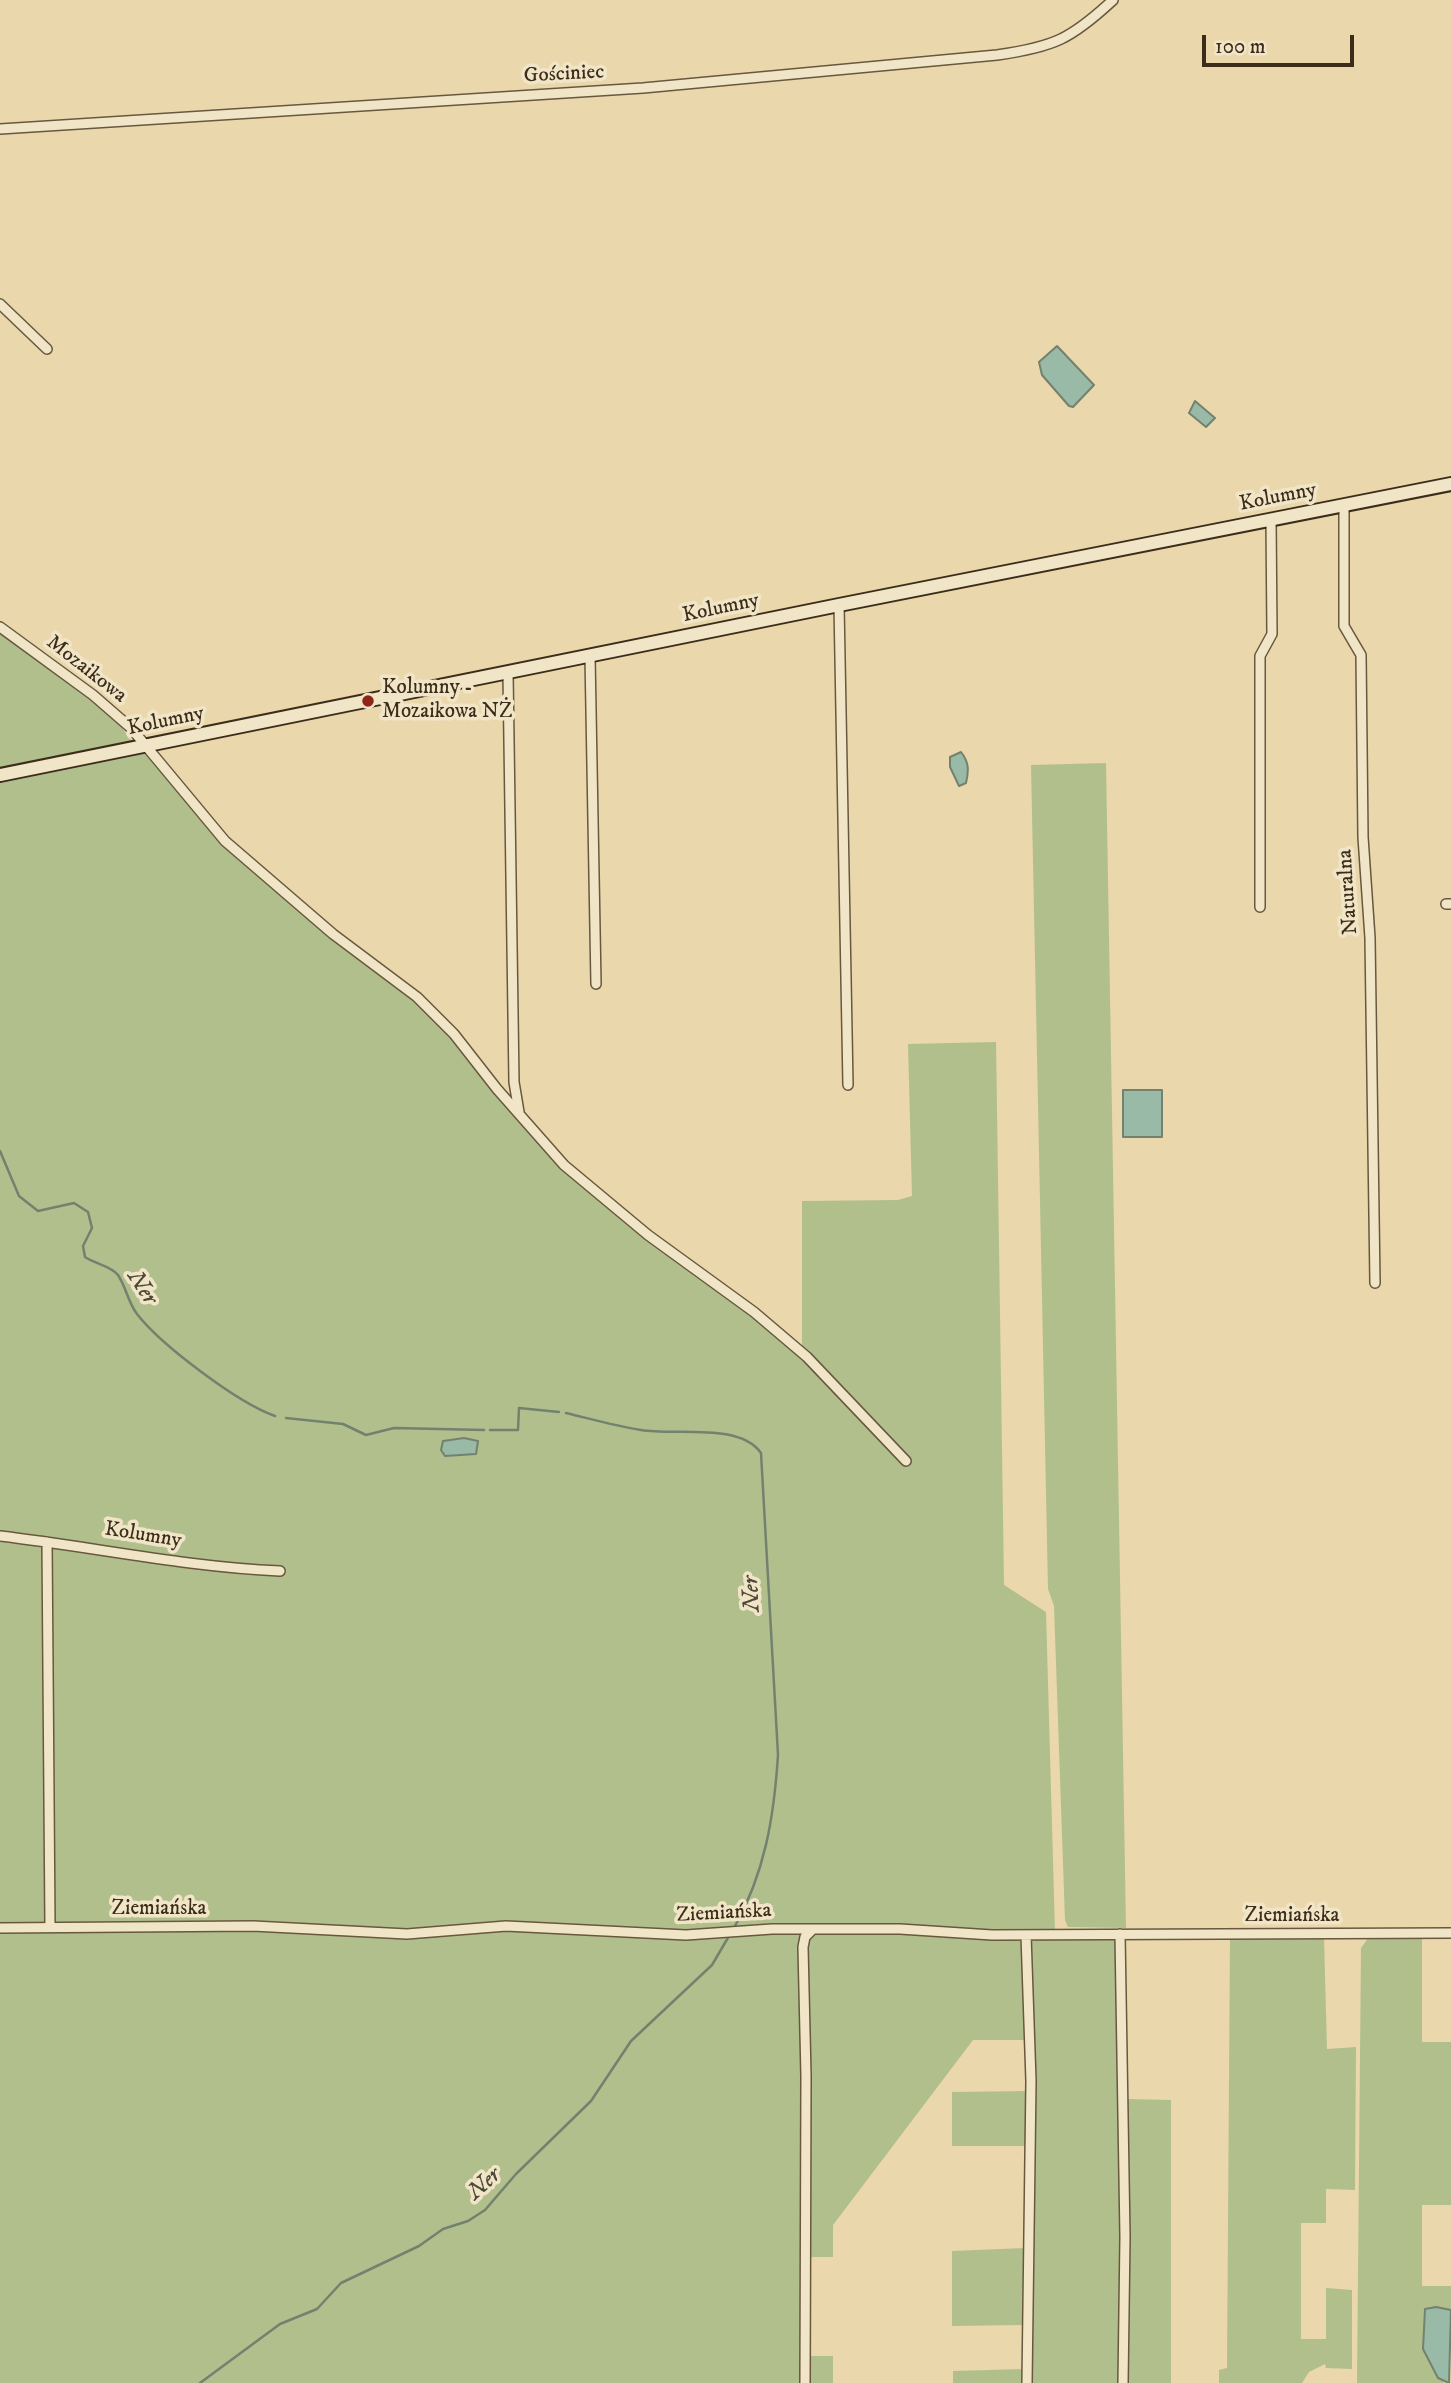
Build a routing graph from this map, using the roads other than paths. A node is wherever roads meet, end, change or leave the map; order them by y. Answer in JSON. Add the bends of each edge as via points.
{"nodes":[{"id":1,"x":1113,"y":0,"type":"edge"},
{"id":2,"x":0,"y":129,"type":"edge"},
{"id":3,"x":0,"y":304,"type":"edge"},
{"id":4,"x":47,"y":349,"type":"dead end"},
{"id":5,"x":1451,"y":484,"type":"edge"},
{"id":6,"x":1344,"y":505,"type":"junction"},
{"id":7,"x":1271,"y":519,"type":"junction"},
{"id":8,"x":839,"y":605,"type":"junction"},
{"id":9,"x":0,"y":627,"type":"edge"},
{"id":10,"x":590,"y":656,"type":"junction"},
{"id":11,"x":508,"y":673,"type":"junction"},
{"id":12,"x":146,"y":746,"type":"junction"},
{"id":13,"x":0,"y":775,"type":"edge"},
{"id":14,"x":1260,"y":907,"type":"dead end"},
{"id":15,"x":596,"y":984,"type":"dead end"},
{"id":16,"x":848,"y":1085,"type":"dead end"},
{"id":17,"x":519,"y":1112,"type":"junction"},
{"id":18,"x":1375,"y":1283,"type":"dead end"},
{"id":19,"x":906,"y":1461,"type":"dead end"},
{"id":20,"x":0,"y":1536,"type":"edge"},
{"id":21,"x":47,"y":1542,"type":"junction"},
{"id":22,"x":280,"y":1571,"type":"dead end"},
{"id":23,"x":50,"y":1927,"type":"junction"},
{"id":24,"x":0,"y":1928,"type":"edge"},
{"id":25,"x":812,"y":1930,"type":"junction"},
{"id":26,"x":1451,"y":1933,"type":"edge"},
{"id":27,"x":1121,"y":1934,"type":"junction"},
{"id":28,"x":1026,"y":1935,"type":"junction"},
{"id":29,"x":805,"y":2383,"type":"edge"},
{"id":30,"x":1027,"y":2383,"type":"edge"},
{"id":31,"x":1124,"y":2383,"type":"edge"}],
"edges":[{"from":1,"to":2,"type":"street","name":"Gościniec","via":[[1062,41],[997,55],[643,88]]},
{"from":3,"to":4,"type":"street"},
{"from":5,"to":6,"type":"street","name":"Kolumny"},
{"from":6,"to":7,"type":"street","name":"Kolumny"},
{"from":6,"to":18,"type":"street","name":"Naturalna","via":[[1344,626],[1362,655]]},
{"from":7,"to":8,"type":"street","name":"Kolumny"},
{"from":7,"to":14,"type":"street","via":[[1272,634],[1260,656]]},
{"from":8,"to":10,"type":"street","name":"Kolumny"},
{"from":8,"to":16,"type":"street"},
{"from":9,"to":12,"type":"street","name":"Mozaikowa","via":[[93,695]]},
{"from":10,"to":11,"type":"street","name":"Kolumny"},
{"from":10,"to":15,"type":"street"},
{"from":11,"to":12,"type":"street","name":"Kolumny"},
{"from":11,"to":17,"type":"street","via":[[514,1082]]},
{"from":12,"to":13,"type":"street","name":"Kolumny"},
{"from":12,"to":17,"type":"street","name":"Mozaikowa","via":[[225,841],[332,934],[417,997]]},
{"from":17,"to":19,"type":"street","name":"Mozaikowa","via":[[572,1172],[807,1357]]},
{"from":20,"to":21,"type":"street","name":"Kolumny"},
{"from":21,"to":22,"type":"street","name":"Kolumny","via":[[167,1561]]},
{"from":21,"to":23,"type":"street"},
{"from":23,"to":24,"type":"street","name":"Ziemiańska"},
{"from":23,"to":25,"type":"street","name":"Ziemiańska","via":[[253,1926],[407,1934],[506,1926],[686,1935]]},
{"from":25,"to":28,"type":"street","name":"Ziemiańska","via":[[900,1928]]},
{"from":25,"to":29,"type":"street","via":[[803,1948]]},
{"from":26,"to":27,"type":"street","name":"Ziemiańska"},
{"from":27,"to":28,"type":"street","name":"Ziemiańska"},
{"from":27,"to":31,"type":"street"},
{"from":28,"to":30,"type":"street","via":[[1031,2081]]}]}
